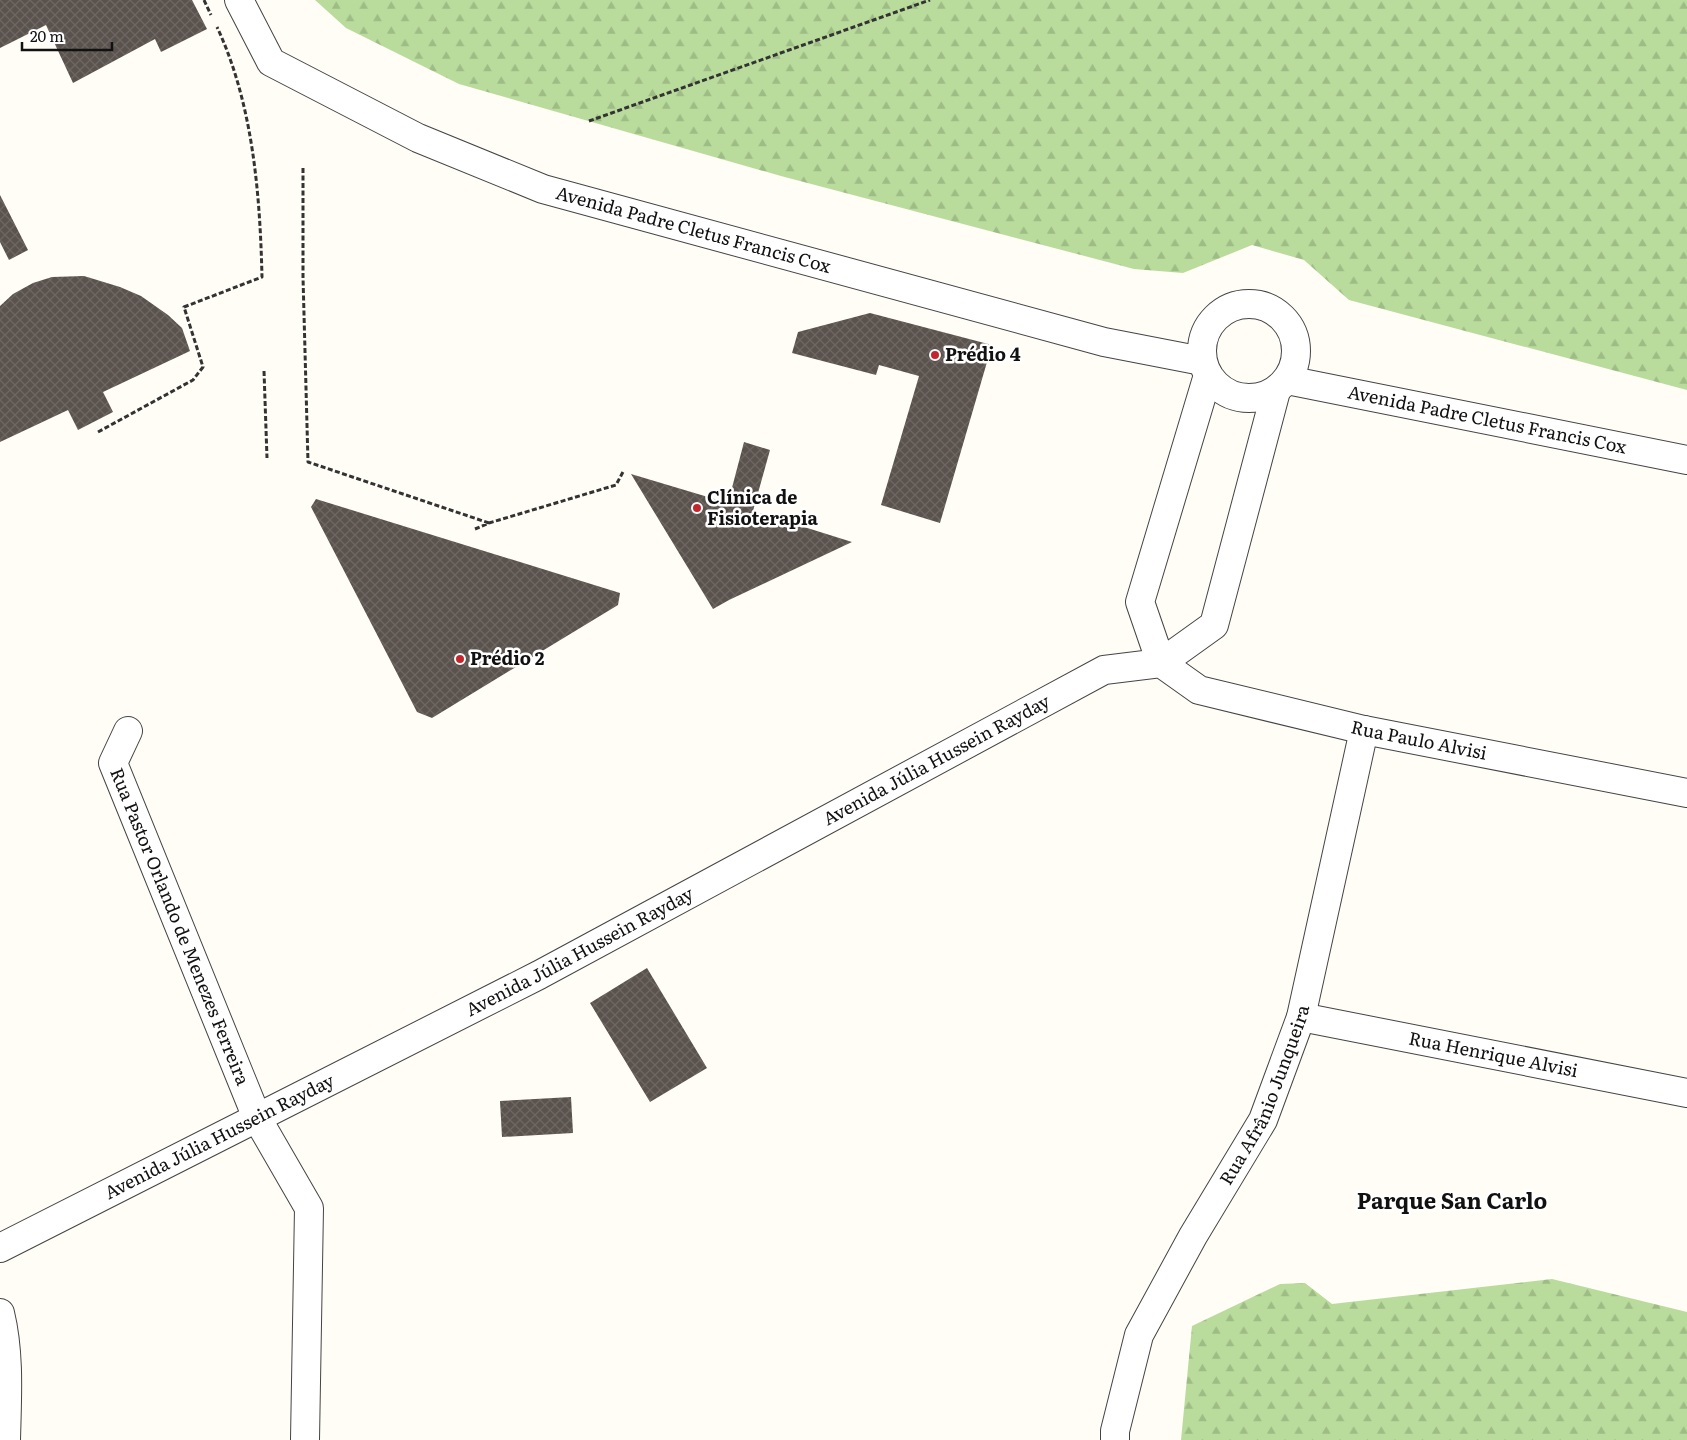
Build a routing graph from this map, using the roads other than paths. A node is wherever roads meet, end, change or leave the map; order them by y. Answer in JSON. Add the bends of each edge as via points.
{"nodes":[{"id":1,"x":239,"y":0,"type":"edge"},
{"id":2,"x":1205,"y":368,"type":"junction"},
{"id":3,"x":1282,"y":385,"type":"junction"},
{"id":4,"x":1687,"y":460,"type":"edge"},
{"id":5,"x":1161,"y":663,"type":"junction"},
{"id":6,"x":1364,"y":730,"type":"junction"},
{"id":7,"x":128,"y":732,"type":"dead end"},
{"id":8,"x":1687,"y":793,"type":"edge"},
{"id":9,"x":1301,"y":1017,"type":"junction"},
{"id":10,"x":1687,"y":1093,"type":"edge"},
{"id":11,"x":256,"y":1118,"type":"junction"},
{"id":12,"x":0,"y":1248,"type":"edge"},
{"id":13,"x":0,"y":1313,"type":"edge"},
{"id":14,"x":6,"y":1440,"type":"edge"},
{"id":15,"x":305,"y":1440,"type":"edge"},
{"id":16,"x":1115,"y":1440,"type":"edge"}],
"edges":[{"from":1,"to":2,"type":"street","name":"Avenida Padre Cletus Francis Cox","via":[[271,62],[418,138],[543,189]]},
{"from":2,"to":3,"type":"street","via":[[1218,387],[1232,395],[1262,397]]},
{"from":2,"to":3,"type":"street","via":[[1202,345],[1206,330],[1215,318],[1242,304],[1258,304],[1286,320],[1293,334],[1296,358]]},
{"from":2,"to":5,"type":"street","via":[[1140,602]]},
{"from":3,"to":4,"type":"street","name":"Avenida Padre Cletus Francis Cox"},
{"from":3,"to":5,"type":"street","via":[[1214,625]]},
{"from":5,"to":6,"type":"street","name":"Rua Paulo Alvisi","via":[[1199,690]]},
{"from":5,"to":11,"type":"street","name":"Avenida Júlia Hussein Rayday","via":[[1104,670],[547,970]]},
{"from":6,"to":8,"type":"street","name":"Rua Paulo Alvisi"},
{"from":6,"to":9,"type":"street","name":"Rua Afrânio Junqueira"},
{"from":7,"to":11,"type":"street","name":"Rua Pastor Orlando de Menezes Ferreira","via":[[113,763]]},
{"from":9,"to":10,"type":"street","name":"Rua Henrique Alvisi"},
{"from":9,"to":16,"type":"street","name":"Rua Afrânio Junqueira","via":[[1263,1120],[1193,1236],[1140,1335]]},
{"from":11,"to":12,"type":"street","name":"Avenida Júlia Hussein Rayday"},
{"from":11,"to":15,"type":"street","name":"Rua Pastor Orlando de Menezes Ferreira","via":[[309,1208]]},
{"from":13,"to":14,"type":"street","via":[[6,1335]]}]}
